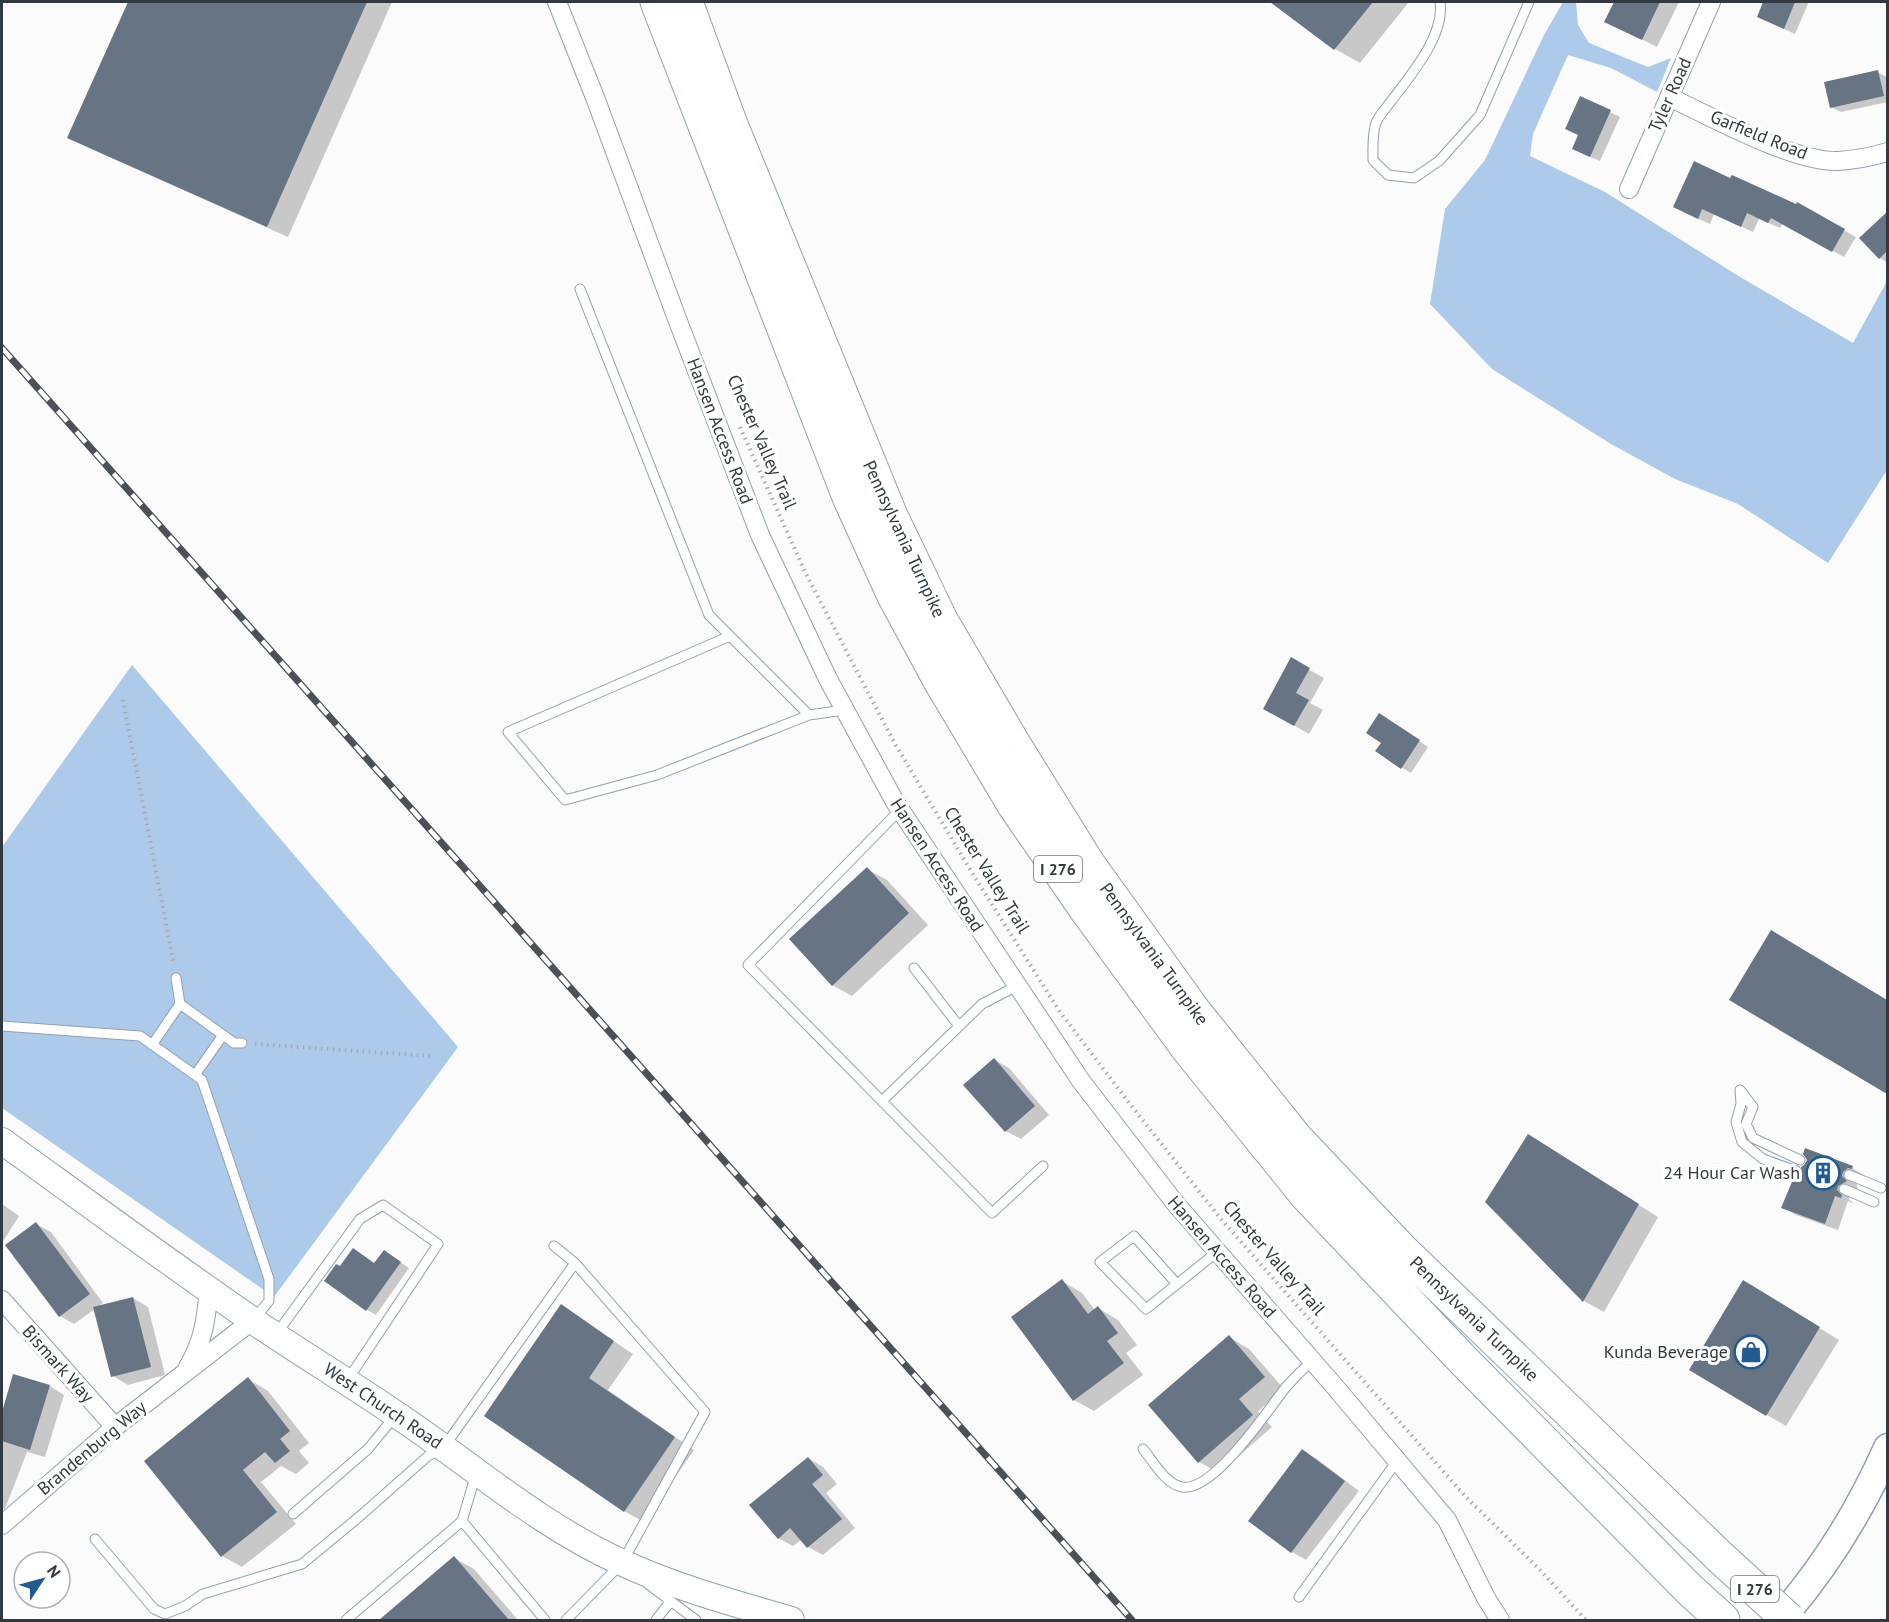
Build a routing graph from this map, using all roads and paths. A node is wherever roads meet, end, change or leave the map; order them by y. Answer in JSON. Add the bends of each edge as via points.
{"nodes":[{"id":1,"x":556,"y":2,"type":"edge"},
{"id":2,"x":657,"y":2,"type":"edge"},
{"id":3,"x":686,"y":2,"type":"edge"},
{"id":4,"x":1440,"y":2,"type":"edge"},
{"id":5,"x":1529,"y":2,"type":"edge"},
{"id":6,"x":1711,"y":2,"type":"edge"},
{"id":7,"x":1669,"y":98,"type":"junction"},
{"id":8,"x":1887,"y":152,"type":"edge"},
{"id":9,"x":1629,"y":189,"type":"dead end"},
{"id":10,"x":580,"y":289,"type":"dead end"},
{"id":11,"x":738,"y":422,"type":"dead end"},
{"id":12,"x":730,"y":636,"type":"junction"},
{"id":13,"x":123,"y":700,"type":"dead end"},
{"id":14,"x":844,"y":710,"type":"junction"},
{"id":15,"x":809,"y":715,"type":"junction"},
{"id":16,"x":900,"y":810,"type":"junction"},
{"id":17,"x":914,"y":968,"type":"dead end"},
{"id":18,"x":176,"y":978,"type":"joint"},
{"id":19,"x":1017,"y":986,"type":"junction"},
{"id":20,"x":180,"y":1004,"type":"junction"},
{"id":21,"x":2,"y":1026,"type":"edge"},
{"id":22,"x":959,"y":1026,"type":"junction"},
{"id":23,"x":223,"y":1035,"type":"junction"},
{"id":24,"x":242,"y":1043,"type":"joint"},
{"id":25,"x":152,"y":1045,"type":"junction"},
{"id":26,"x":430,"y":1056,"type":"dead end"},
{"id":27,"x":195,"y":1075,"type":"junction"},
{"id":28,"x":882,"y":1101,"type":"junction"},
{"id":29,"x":2,"y":1141,"type":"edge"},
{"id":30,"x":1800,"y":1160,"type":"dead end"},
{"id":31,"x":1043,"y":1166,"type":"dead end"},
{"id":32,"x":1796,"y":1171,"type":"dead end"},
{"id":33,"x":1849,"y":1175,"type":"dead end"},
{"id":34,"x":1881,"y":1188,"type":"dead end"},
{"id":35,"x":1844,"y":1189,"type":"dead end"},
{"id":36,"x":1874,"y":1202,"type":"dead end"},
{"id":37,"x":554,"y":1246,"type":"dead end"},
{"id":38,"x":1217,"y":1252,"type":"junction"},
{"id":39,"x":575,"y":1263,"type":"junction"},
{"id":40,"x":1176,"y":1284,"type":"junction"},
{"id":41,"x":209,"y":1289,"type":"junction"},
{"id":42,"x":2,"y":1300,"type":"edge"},
{"id":43,"x":253,"y":1320,"type":"junction"},
{"id":44,"x":276,"y":1335,"type":"junction"},
{"id":45,"x":1312,"y":1361,"type":"junction"},
{"id":46,"x":184,"y":1374,"type":"junction"},
{"id":47,"x":347,"y":1382,"type":"junction"},
{"id":48,"x":396,"y":1414,"type":"junction"},
{"id":49,"x":115,"y":1427,"type":"junction"},
{"id":50,"x":444,"y":1447,"type":"junction"},
{"id":51,"x":1887,"y":1448,"type":"edge"},
{"id":52,"x":1143,"y":1449,"type":"dead end"},
{"id":53,"x":1397,"y":1461,"type":"junction"},
{"id":54,"x":477,"y":1473,"type":"junction"},
{"id":55,"x":293,"y":1514,"type":"dead end"},
{"id":56,"x":462,"y":1521,"type":"junction"},
{"id":57,"x":2,"y":1525,"type":"edge"},
{"id":58,"x":95,"y":1539,"type":"dead end"},
{"id":59,"x":622,"y":1563,"type":"junction"},
{"id":60,"x":1299,"y":1597,"type":"dead end"},
{"id":61,"x":670,"y":1602,"type":"junction"},
{"id":62,"x":346,"y":1620,"type":"edge"},
{"id":63,"x":545,"y":1620,"type":"edge"},
{"id":64,"x":566,"y":1620,"type":"edge"},
{"id":65,"x":656,"y":1620,"type":"edge"},
{"id":66,"x":696,"y":1620,"type":"edge"},
{"id":67,"x":791,"y":1620,"type":"edge"},
{"id":68,"x":1500,"y":1620,"type":"edge"},
{"id":69,"x":1586,"y":1620,"type":"edge"},
{"id":70,"x":1723,"y":1620,"type":"edge"},
{"id":71,"x":1779,"y":1620,"type":"edge"},
{"id":72,"x":1789,"y":1620,"type":"edge"}],
"edges":[{"from":1,"to":14,"type":"street","name":"Hansen Access Road","via":[[760,535]]},
{"from":2,"to":70,"type":"highway","name":"Pennsylvania Turnpike","number":"I 276","via":[[849,497],[894,596],[1014,805],[1188,1049],[1307,1196],[1464,1361]]},
{"from":3,"to":72,"type":"highway","name":"Pennsylvania Turnpike","number":"I 276","bridge":true,"via":[[730,122],[891,516],[941,620],[1089,865],[1194,1011],[1296,1138],[1401,1249]]},
{"from":4,"to":5,"type":"lane","via":[[1434,37],[1376,122],[1373,160],[1388,176],[1414,178],[1439,161],[1480,115]]},
{"from":6,"to":7,"type":"street","name":"Tyler Road"},
{"from":7,"to":8,"type":"street","name":"Garfield Road","via":[[1800,155],[1836,161]]},
{"from":7,"to":9,"type":"street","name":"Tyler Road"},
{"from":10,"to":12,"type":"lane","via":[[710,615]]},
{"from":11,"to":69,"type":"path","name":"Chester Valley Trail","via":[[806,574],[895,744],[1060,1012],[1221,1219],[1457,1487]]},
{"from":12,"to":15,"type":"lane"},
{"from":12,"to":15,"type":"lane","via":[[507,732],[565,800],[657,775]]},
{"from":13,"to":18,"type":"path"},
{"from":14,"to":15,"type":"lane"},
{"from":14,"to":16,"type":"street","name":"Hansen Access Road"},
{"from":16,"to":19,"type":"street","name":"Hansen Access Road"},
{"from":16,"to":28,"type":"lane","via":[[748,965]]},
{"from":17,"to":22,"type":"lane"},
{"from":18,"to":20,"type":"lane"},
{"from":19,"to":22,"type":"lane","via":[[982,1004]]},
{"from":19,"to":38,"type":"street","name":"Hansen Access Road","via":[[1081,1081]]},
{"from":20,"to":23,"type":"lane"},
{"from":20,"to":25,"type":"lane"},
{"from":21,"to":25,"type":"lane","via":[[140,1036]]},
{"from":22,"to":28,"type":"lane"},
{"from":23,"to":24,"type":"lane","via":[[234,1043]]},
{"from":23,"to":27,"type":"lane"},
{"from":24,"to":26,"type":"path"},
{"from":25,"to":27,"type":"lane"},
{"from":27,"to":43,"type":"lane","via":[[202,1080],[269,1279],[269,1301]]},
{"from":28,"to":31,"type":"lane","via":[[992,1213]]},
{"from":29,"to":41,"type":"street","name":"West Church Road"},
{"from":30,"to":32,"type":"lane","via":[[1753,1138],[1746,1124],[1754,1107],[1740,1090],[1736,1122],[1742,1142],[1763,1159]]},
{"from":33,"to":34,"type":"lane"},
{"from":35,"to":36,"type":"lane"},
{"from":37,"to":39,"type":"lane"},
{"from":38,"to":40,"type":"lane"},
{"from":38,"to":45,"type":"street","name":"Hansen Access Road"},
{"from":39,"to":50,"type":"lane"},
{"from":39,"to":59,"type":"lane","via":[[705,1412]]},
{"from":40,"to":40,"type":"lane","via":[[1146,1309],[1100,1262],[1134,1236]]},
{"from":41,"to":43,"type":"street","name":"West Church Road"},
{"from":41,"to":46,"type":"street","name":"Brandenburg Way","via":[[199,1349]]},
{"from":42,"to":49,"type":"street","name":"Bismark Way"},
{"from":43,"to":44,"type":"street","name":"West Church Road"},
{"from":43,"to":46,"type":"street","name":"Brandenburg Way"},
{"from":44,"to":47,"type":"street","name":"West Church Road"},
{"from":44,"to":47,"type":"lane","via":[[360,1219],[383,1205],[438,1244]]},
{"from":45,"to":52,"type":"lane","via":[[1288,1385],[1231,1458],[1194,1486],[1182,1488],[1170,1482]]},
{"from":45,"to":53,"type":"street","name":"Hansen Access Road"},
{"from":46,"to":49,"type":"street","name":"Brandenburg Way"},
{"from":47,"to":48,"type":"street","name":"West Church Road"},
{"from":48,"to":50,"type":"street","name":"West Church Road"},
{"from":48,"to":55,"type":"lane","via":[[368,1449]]},
{"from":49,"to":57,"type":"street","name":"Brandenburg Way"},
{"from":50,"to":54,"type":"street","name":"West Church Road"},
{"from":50,"to":58,"type":"lane","via":[[428,1456],[302,1564],[203,1594],[165,1614],[154,1609]]},
{"from":51,"to":71,"type":"main road","via":[[1876,1476],[1821,1569]]},
{"from":53,"to":60,"type":"lane"},
{"from":53,"to":68,"type":"street","name":"Hansen Access Road","via":[[1447,1520]]},
{"from":54,"to":56,"type":"lane"},
{"from":54,"to":59,"type":"street","name":"West Church Road","via":[[540,1516]]},
{"from":56,"to":62,"type":"lane"},
{"from":56,"to":63,"type":"lane"},
{"from":59,"to":61,"type":"lane"},
{"from":59,"to":64,"type":"lane"},
{"from":59,"to":67,"type":"street","name":"West Church Road","via":[[706,1595]]},
{"from":61,"to":65,"type":"lane"},
{"from":61,"to":66,"type":"lane"}]}
